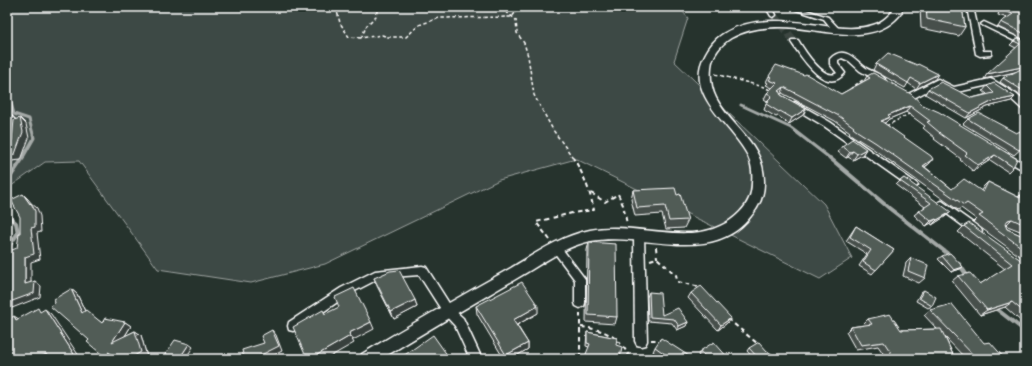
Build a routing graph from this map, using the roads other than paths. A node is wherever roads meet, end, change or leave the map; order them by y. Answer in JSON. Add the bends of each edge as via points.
{"nodes":[{"id":1,"x":790,"y":7,"type":"edge"},
{"id":2,"x":897,"y":7,"type":"edge"},
{"id":3,"x":970,"y":7,"type":"edge"},
{"id":4,"x":984,"y":24,"type":"dead end"},
{"id":5,"x":837,"y":31,"type":"junction"},
{"id":6,"x":795,"y":42,"type":"tunnel mouth"},
{"id":7,"x":1025,"y":44,"type":"edge"},
{"id":8,"x":988,"y":53,"type":"dead end"},
{"id":9,"x":891,"y":85,"type":"edge"},
{"id":10,"x":782,"y":97,"type":"edge"},
{"id":11,"x":922,"y":107,"type":"edge"},
{"id":12,"x":1025,"y":107,"type":"edge"},
{"id":13,"x":7,"y":117,"type":"edge"},
{"id":14,"x":13,"y":144,"type":"edge"},
{"id":15,"x":998,"y":151,"type":"edge"},
{"id":16,"x":1025,"y":168,"type":"edge"},
{"id":17,"x":919,"y":189,"type":"edge"},
{"id":18,"x":931,"y":198,"type":"edge"},
{"id":19,"x":982,"y":234,"type":"edge"},
{"id":20,"x":634,"y":235,"type":"junction"},
{"id":21,"x":557,"y":249,"type":"junction"},
{"id":22,"x":580,"y":304,"type":"road end"},
{"id":23,"x":448,"y":311,"type":"junction"},
{"id":24,"x":293,"y":326,"type":"edge"},
{"id":25,"x":641,"y":341,"type":"road end"},
{"id":26,"x":367,"y":359,"type":"edge"},
{"id":27,"x":476,"y":359,"type":"edge"}],
"edges":[{"from":1,"to":5,"type":"street","via":[[826,18]]},
{"from":2,"to":5,"type":"street","via":[[895,16],[882,25],[862,30]]},
{"from":3,"to":8,"type":"street","via":[[980,54]]},
{"from":4,"to":7,"type":"street"},
{"from":5,"to":20,"type":"street","via":[[792,24],[770,24],[753,26],[729,35],[719,43],[709,55],[704,72],[706,87],[712,101],[746,142],[754,156],[759,179],[753,204],[742,218],[710,236],[684,240]]},
{"from":6,"to":9,"type":"street","via":[[825,77],[833,78],[839,75],[834,59],[841,56],[851,58],[861,68]]},
{"from":10,"to":17,"type":"street","via":[[827,124]]},
{"from":11,"to":12,"type":"street","via":[[908,94],[938,82],[953,90],[990,82]]},
{"from":13,"to":14,"type":"street","via":[[14,123]]},
{"from":15,"to":16,"type":"street"},
{"from":18,"to":19,"type":"street"},
{"from":20,"to":21,"type":"street","via":[[593,235],[578,238]]},
{"from":20,"to":25,"type":"street","via":[[639,262]]},
{"from":21,"to":22,"type":"street","via":[[580,279]]},
{"from":21,"to":23,"type":"street"},
{"from":23,"to":24,"type":"street","via":[[422,270],[379,274],[345,291]]},
{"from":23,"to":26,"type":"street"},
{"from":23,"to":27,"type":"street","via":[[459,322]]}]}
